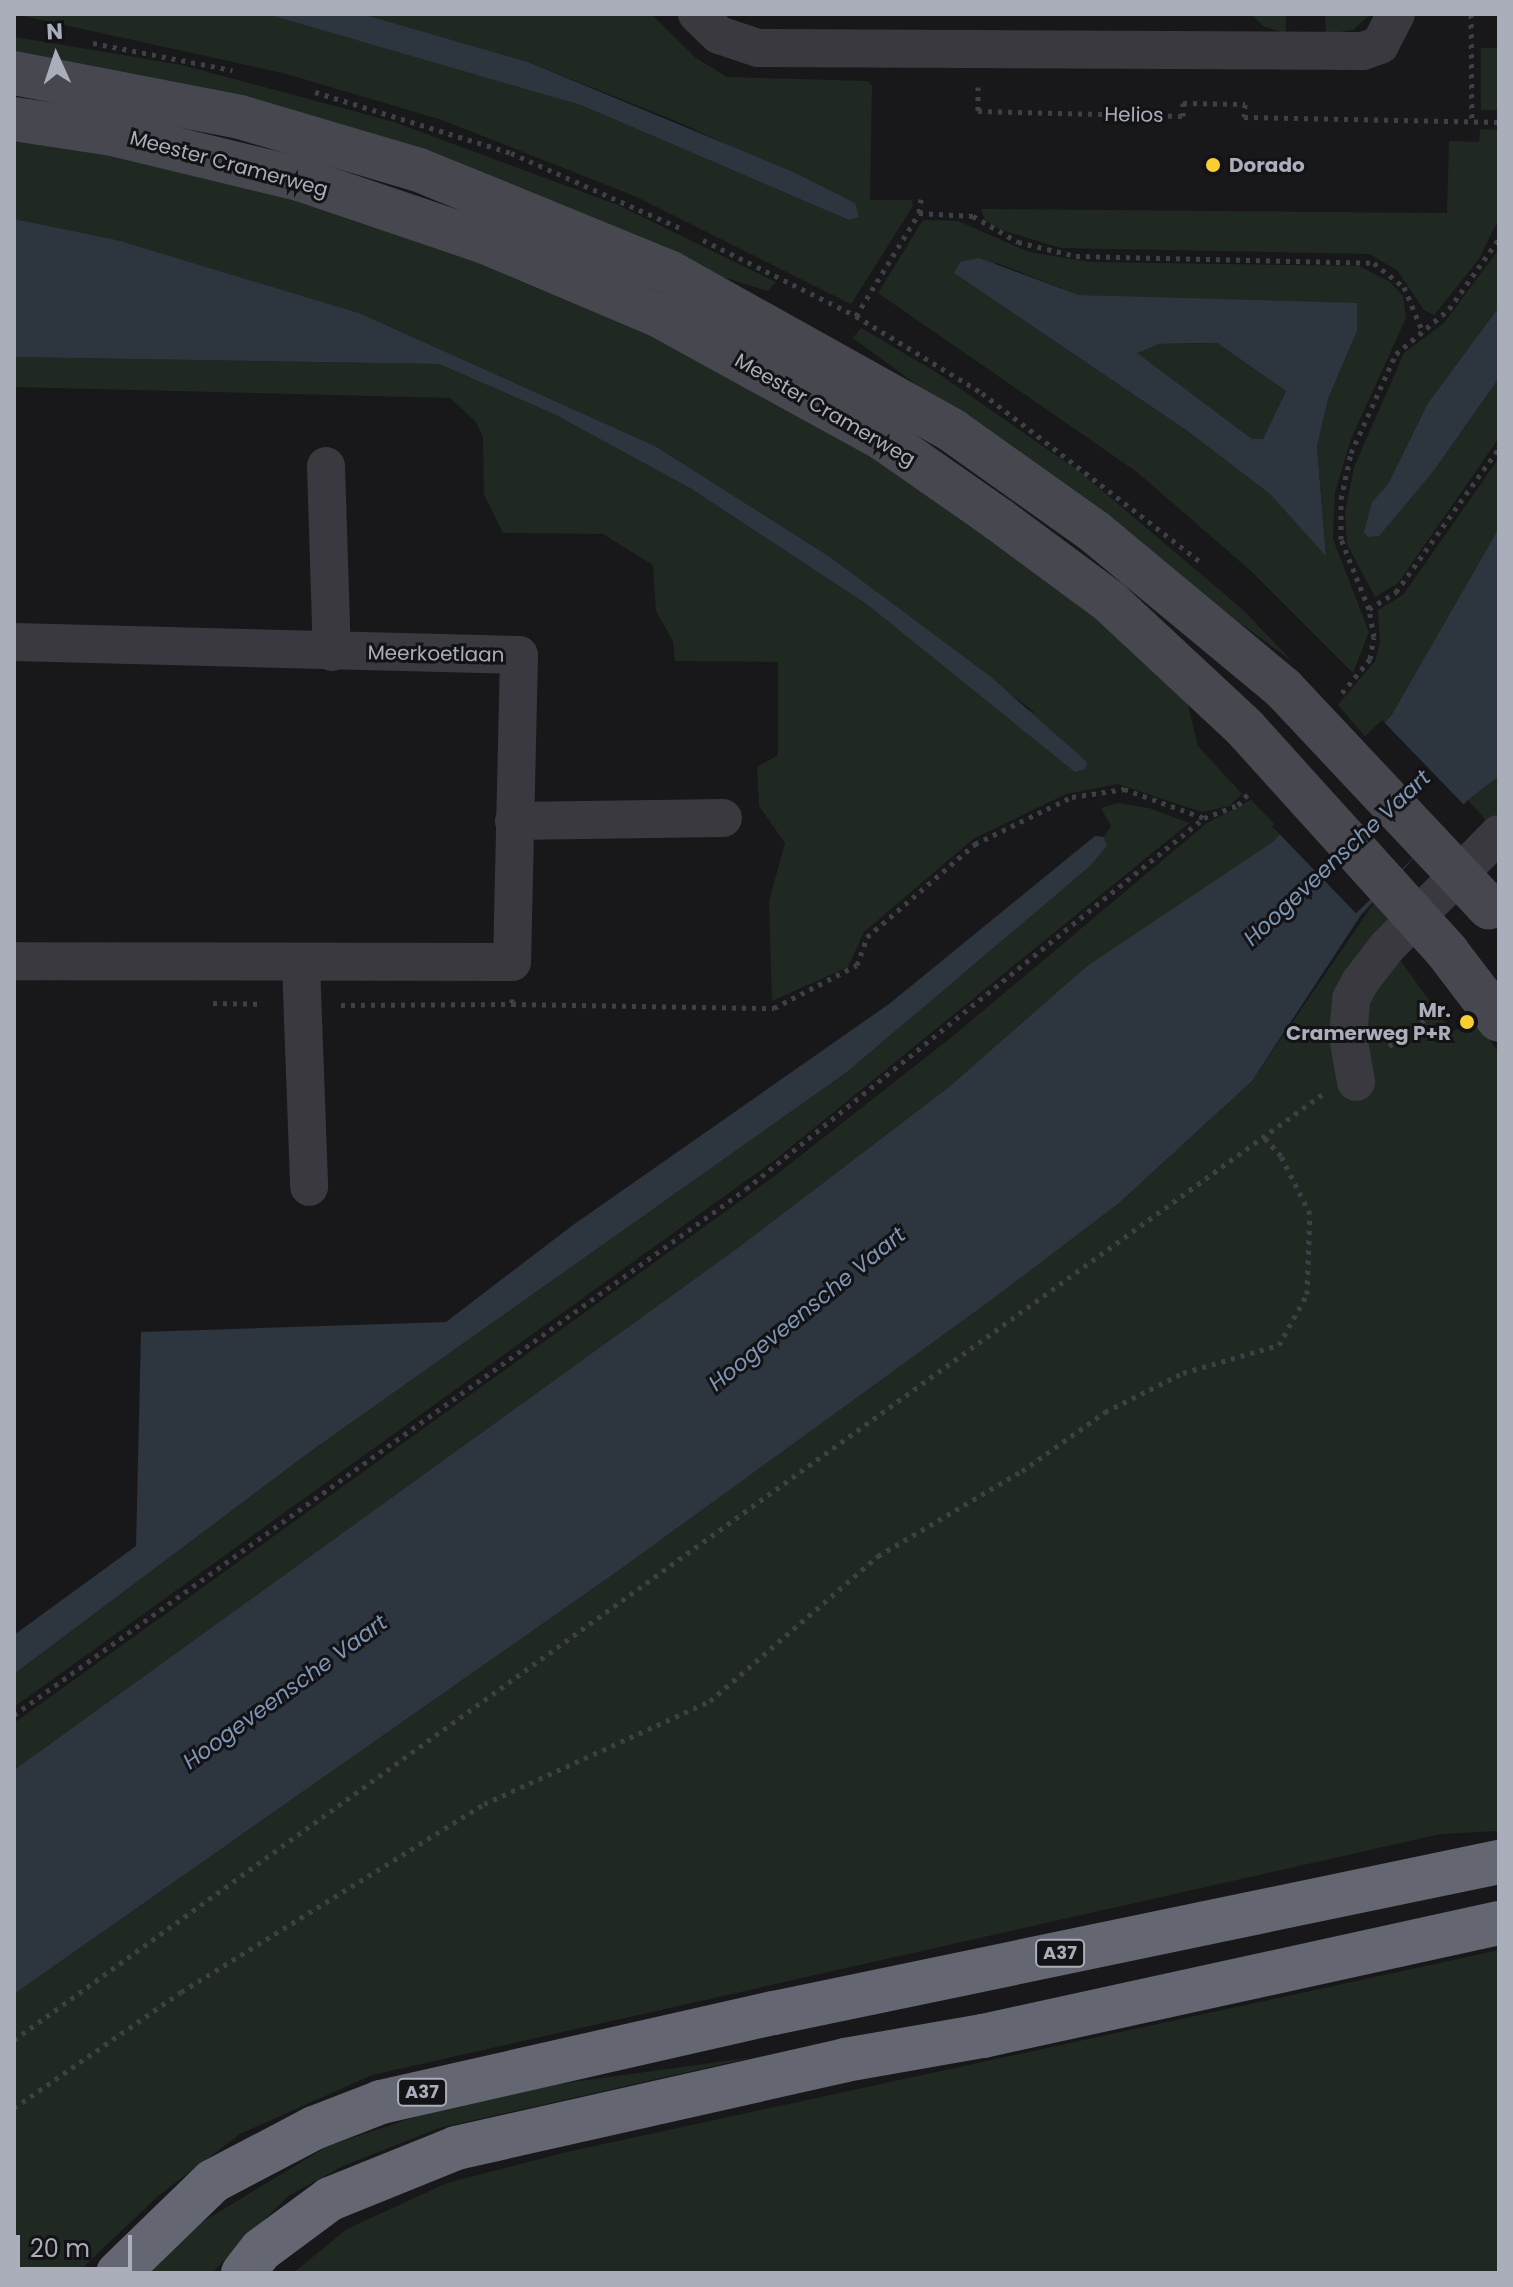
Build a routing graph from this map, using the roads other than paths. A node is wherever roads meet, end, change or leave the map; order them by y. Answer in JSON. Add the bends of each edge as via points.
{"nodes":[{"id":1,"x":697,"y":14,"type":"edge"},
{"id":2,"x":1396,"y":14,"type":"edge"},
{"id":3,"x":14,"y":73,"type":"edge"},
{"id":4,"x":14,"y":119,"type":"edge"},
{"id":5,"x":326,"y":466,"type":"dead end"},
{"id":6,"x":14,"y":642,"type":"edge"},
{"id":7,"x":332,"y":652,"type":"junction"},
{"id":8,"x":723,"y":818,"type":"dead end"},
{"id":9,"x":514,"y":821,"type":"junction"},
{"id":10,"x":1499,"y":834,"type":"edge"},
{"id":11,"x":1494,"y":913,"type":"edge"},
{"id":12,"x":14,"y":961,"type":"edge"},
{"id":13,"x":301,"y":964,"type":"junction"},
{"id":14,"x":1499,"y":1020,"type":"edge"},
{"id":15,"x":1355,"y":1077,"type":"road end"},
{"id":16,"x":309,"y":1187,"type":"dead end"},
{"id":17,"x":1499,"y":1862,"type":"edge"},
{"id":18,"x":1499,"y":1923,"type":"edge"},
{"id":19,"x":118,"y":2273,"type":"edge"},
{"id":20,"x":243,"y":2273,"type":"edge"}],
"edges":[{"from":1,"to":2,"type":"street","via":[[719,35],[758,48],[1363,51],[1380,45]]},
{"from":3,"to":11,"type":"main road","bridge":true,"via":[[240,117],[545,217],[669,272],[953,431],[1095,532],[1283,688]]},
{"from":4,"to":14,"type":"main road","name":"Meester Cramerweg","bridge":true,"via":[[113,134],[299,179],[485,242],[658,315],[882,438],[1110,602],[1245,728],[1448,953]]},
{"from":5,"to":7,"type":"street"},
{"from":6,"to":7,"type":"street","name":"Meerkoetlaan"},
{"from":7,"to":9,"type":"street","name":"Meerkoetlaan","via":[[519,655]]},
{"from":8,"to":9,"type":"street"},
{"from":9,"to":13,"type":"street","name":"Meerkoetlaan","via":[[512,962]]},
{"from":10,"to":15,"type":"street","via":[[1360,982],[1349,1020]]},
{"from":12,"to":13,"type":"street"},
{"from":13,"to":16,"type":"street"},
{"from":17,"to":19,"type":"highway","number":"A37","via":[[774,2013],[381,2102],[314,2128],[213,2181]]},
{"from":18,"to":20,"type":"highway","via":[[456,2148],[330,2199],[261,2250]]}]}
